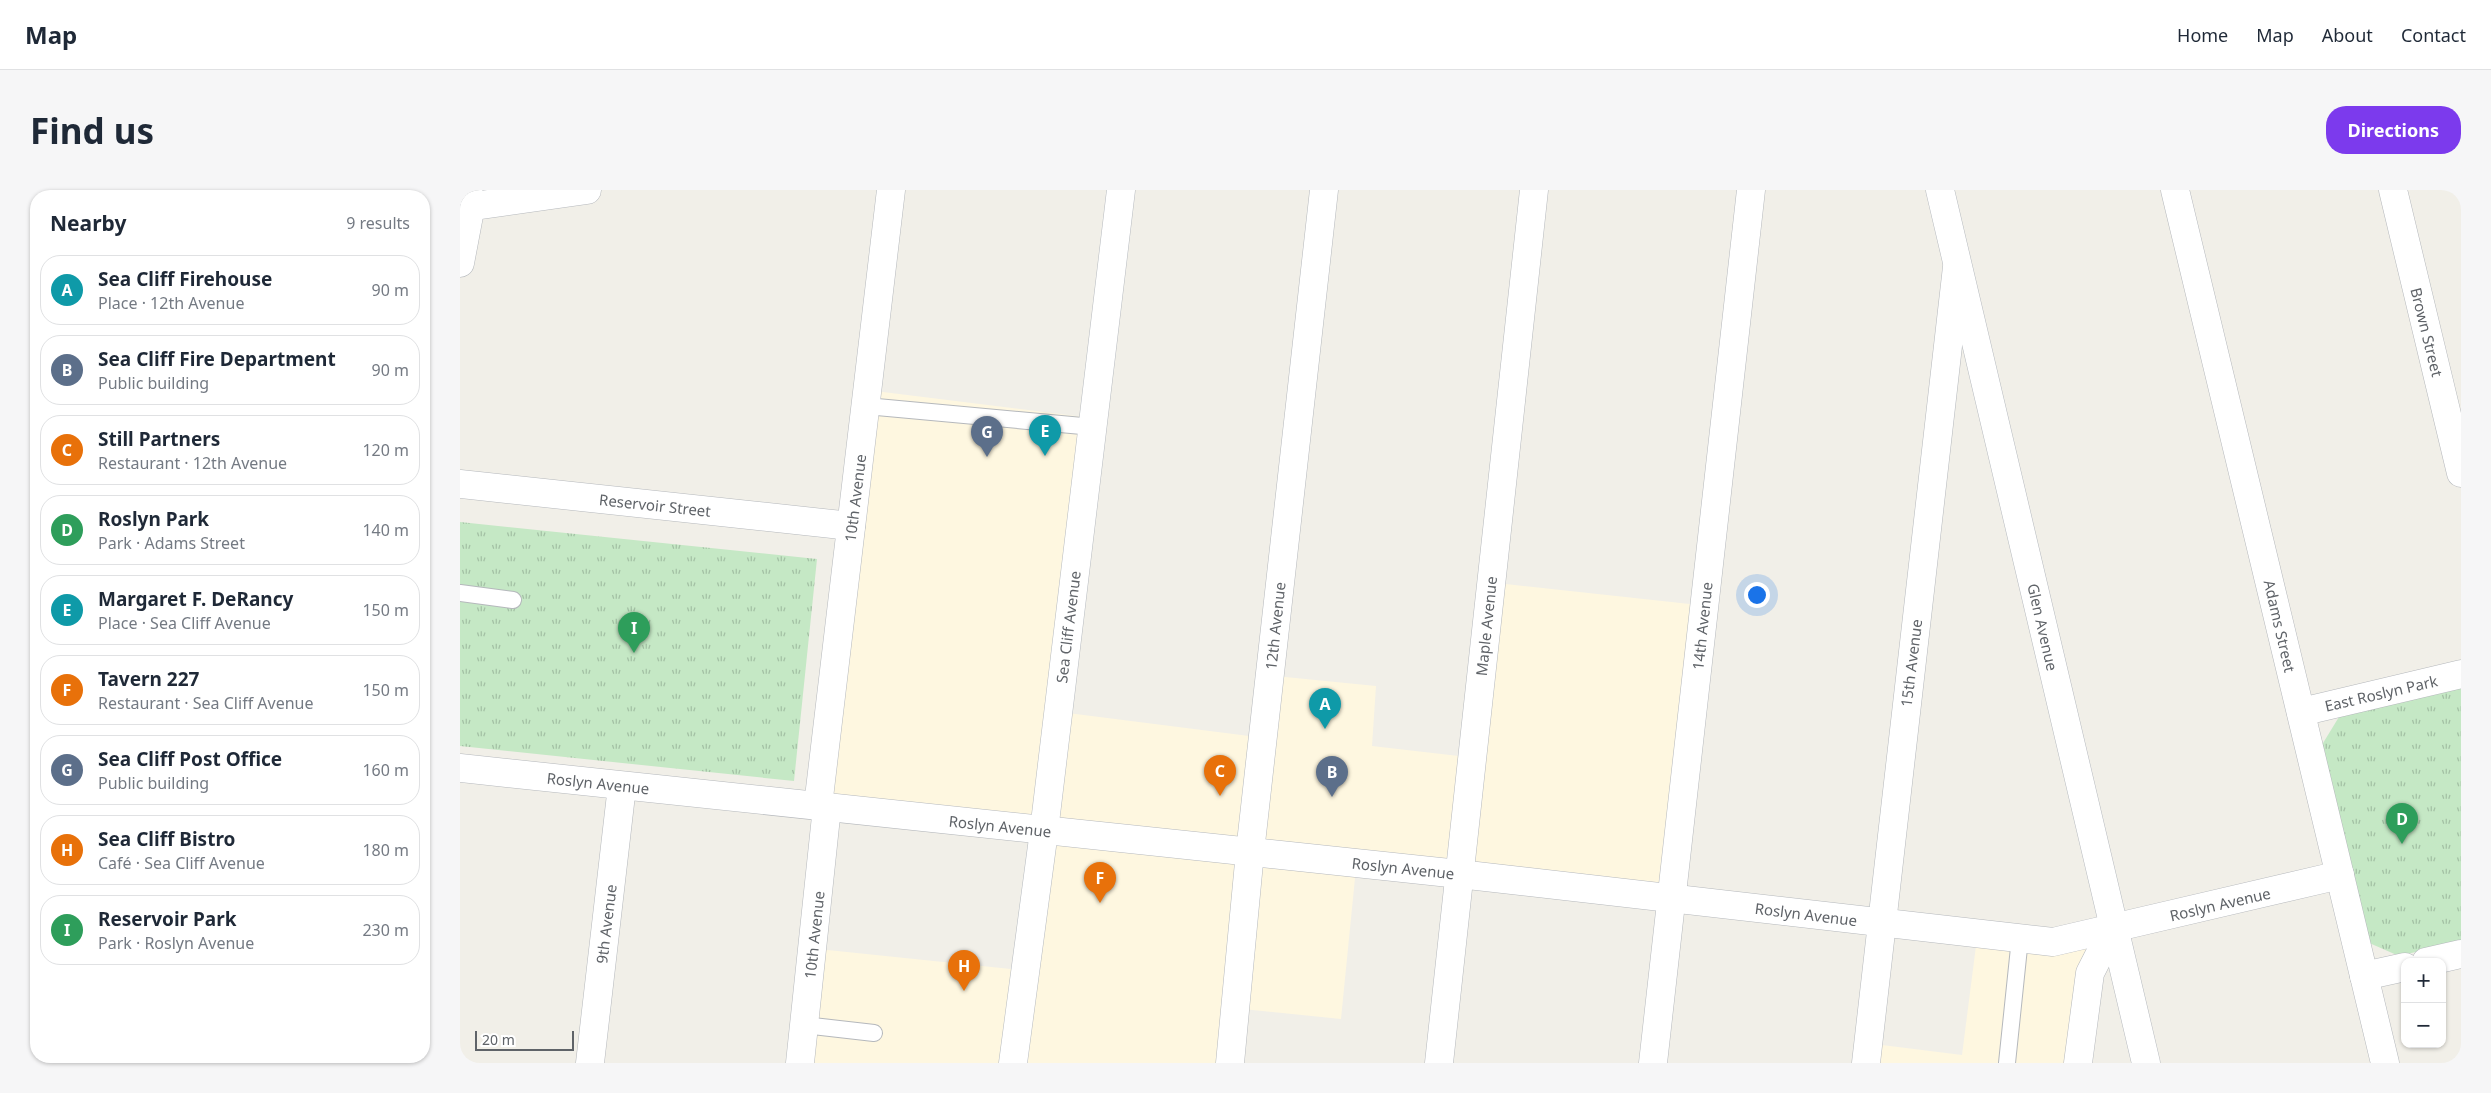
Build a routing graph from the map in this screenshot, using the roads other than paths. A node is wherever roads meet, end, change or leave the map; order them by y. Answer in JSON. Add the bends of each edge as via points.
{"nodes":[{"id":1,"x":588,"y":190,"type":"edge"},
{"id":2,"x":891,"y":190,"type":"edge"},
{"id":3,"x":1121,"y":190,"type":"edge"},
{"id":4,"x":1324,"y":190,"type":"edge"},
{"id":5,"x":1534,"y":190,"type":"edge"},
{"id":6,"x":1751,"y":190,"type":"edge"},
{"id":7,"x":1940,"y":190,"type":"edge"},
{"id":8,"x":2176,"y":190,"type":"edge"},
{"id":9,"x":2393,"y":190,"type":"edge"},
{"id":10,"x":466,"y":201,"type":"edge"},
{"id":11,"x":460,"y":263,"type":"edge"},
{"id":12,"x":1957,"y":263,"type":"junction"},
{"id":13,"x":866,"y":406,"type":"junction"},
{"id":14,"x":1092,"y":426,"type":"junction"},
{"id":15,"x":2461,"y":473,"type":"edge"},
{"id":16,"x":460,"y":484,"type":"edge"},
{"id":17,"x":851,"y":526,"type":"junction"},
{"id":18,"x":460,"y":593,"type":"edge"},
{"id":19,"x":513,"y":600,"type":"dead end"},
{"id":20,"x":2461,"y":674,"type":"edge"},
{"id":21,"x":2301,"y":712,"type":"junction"},
{"id":22,"x":460,"y":768,"type":"edge"},
{"id":23,"x":622,"y":786,"type":"junction"},
{"id":24,"x":823,"y":807,"type":"junction"},
{"id":25,"x":1044,"y":831,"type":"junction"},
{"id":26,"x":1250,"y":852,"type":"junction"},
{"id":27,"x":1459,"y":874,"type":"junction"},
{"id":28,"x":2340,"y":875,"type":"junction"},
{"id":29,"x":1671,"y":898,"type":"junction"},
{"id":30,"x":1882,"y":922,"type":"junction"},
{"id":31,"x":2113,"y":928,"type":"junction"},
{"id":32,"x":2020,"y":938,"type":"junction"},
{"id":33,"x":2461,"y":954,"type":"edge"},
{"id":34,"x":2444,"y":958,"type":"edge"},
{"id":35,"x":2401,"y":968,"type":"edge"},
{"id":36,"x":2364,"y":976,"type":"junction"},
{"id":37,"x":804,"y":1025,"type":"junction"},
{"id":38,"x":874,"y":1034,"type":"dead end"},
{"id":39,"x":590,"y":1063,"type":"edge"},
{"id":40,"x":800,"y":1063,"type":"edge"},
{"id":41,"x":1013,"y":1063,"type":"edge"},
{"id":42,"x":1230,"y":1063,"type":"edge"},
{"id":43,"x":1439,"y":1063,"type":"edge"},
{"id":44,"x":1653,"y":1063,"type":"edge"},
{"id":45,"x":1866,"y":1063,"type":"edge"},
{"id":46,"x":2007,"y":1063,"type":"edge"},
{"id":47,"x":2078,"y":1063,"type":"edge"},
{"id":48,"x":2146,"y":1063,"type":"edge"},
{"id":49,"x":2385,"y":1063,"type":"edge"}],
"edges":[{"from":1,"to":10,"type":"street"},
{"from":2,"to":13,"type":"street","name":"10th Avenue"},
{"from":3,"to":14,"type":"street","name":"Sea Cliff Avenue"},
{"from":4,"to":26,"type":"street","name":"12th Avenue"},
{"from":5,"to":27,"type":"street","name":"Maple Avenue"},
{"from":6,"to":29,"type":"street","name":"14th Avenue"},
{"from":7,"to":12,"type":"street","name":"Glen Avenue"},
{"from":8,"to":21,"type":"street","name":"Adams Street"},
{"from":9,"to":15,"type":"street","name":"Brown Street"},
{"from":10,"to":11,"type":"street"},
{"from":12,"to":30,"type":"street","name":"15th Avenue"},
{"from":12,"to":31,"type":"street","name":"Glen Avenue"},
{"from":13,"to":14,"type":"lane"},
{"from":13,"to":17,"type":"street","name":"10th Avenue"},
{"from":14,"to":25,"type":"street","name":"Sea Cliff Avenue"},
{"from":16,"to":17,"type":"street","name":"Reservoir Street"},
{"from":17,"to":24,"type":"street","name":"10th Avenue"},
{"from":18,"to":19,"type":"lane"},
{"from":20,"to":21,"type":"street","name":"East Roslyn Park"},
{"from":21,"to":28,"type":"street","name":"Adams Street"},
{"from":22,"to":23,"type":"street","name":"Roslyn Avenue"},
{"from":23,"to":24,"type":"street","name":"Roslyn Avenue"},
{"from":23,"to":39,"type":"street","name":"9th Avenue"},
{"from":24,"to":25,"type":"street","name":"Roslyn Avenue"},
{"from":24,"to":37,"type":"street","name":"10th Avenue"},
{"from":25,"to":26,"type":"street","name":"Roslyn Avenue"},
{"from":25,"to":41,"type":"street","name":"Sea Cliff Avenue"},
{"from":26,"to":27,"type":"street","name":"Roslyn Avenue"},
{"from":26,"to":42,"type":"street","name":"12th Avenue"},
{"from":27,"to":29,"type":"street","name":"Roslyn Avenue"},
{"from":27,"to":43,"type":"street","name":"Maple Avenue"},
{"from":28,"to":31,"type":"street","name":"Roslyn Avenue"},
{"from":28,"to":36,"type":"street","name":"Adams Street"},
{"from":29,"to":30,"type":"street","name":"Roslyn Avenue"},
{"from":29,"to":44,"type":"street","name":"14th Avenue"},
{"from":30,"to":32,"type":"street","name":"Roslyn Avenue"},
{"from":30,"to":45,"type":"street","name":"15th Avenue"},
{"from":31,"to":32,"type":"street","name":"Roslyn Avenue","via":[[2053,942]]},
{"from":31,"to":47,"type":"street","via":[[2090,973]]},
{"from":31,"to":48,"type":"street","name":"Glen Avenue"},
{"from":32,"to":46,"type":"lane"},
{"from":33,"to":34,"type":"street"},
{"from":35,"to":36,"type":"street"},
{"from":36,"to":49,"type":"street","name":"Adams Street"},
{"from":37,"to":38,"type":"lane"},
{"from":37,"to":40,"type":"street","name":"10th Avenue"}]}
